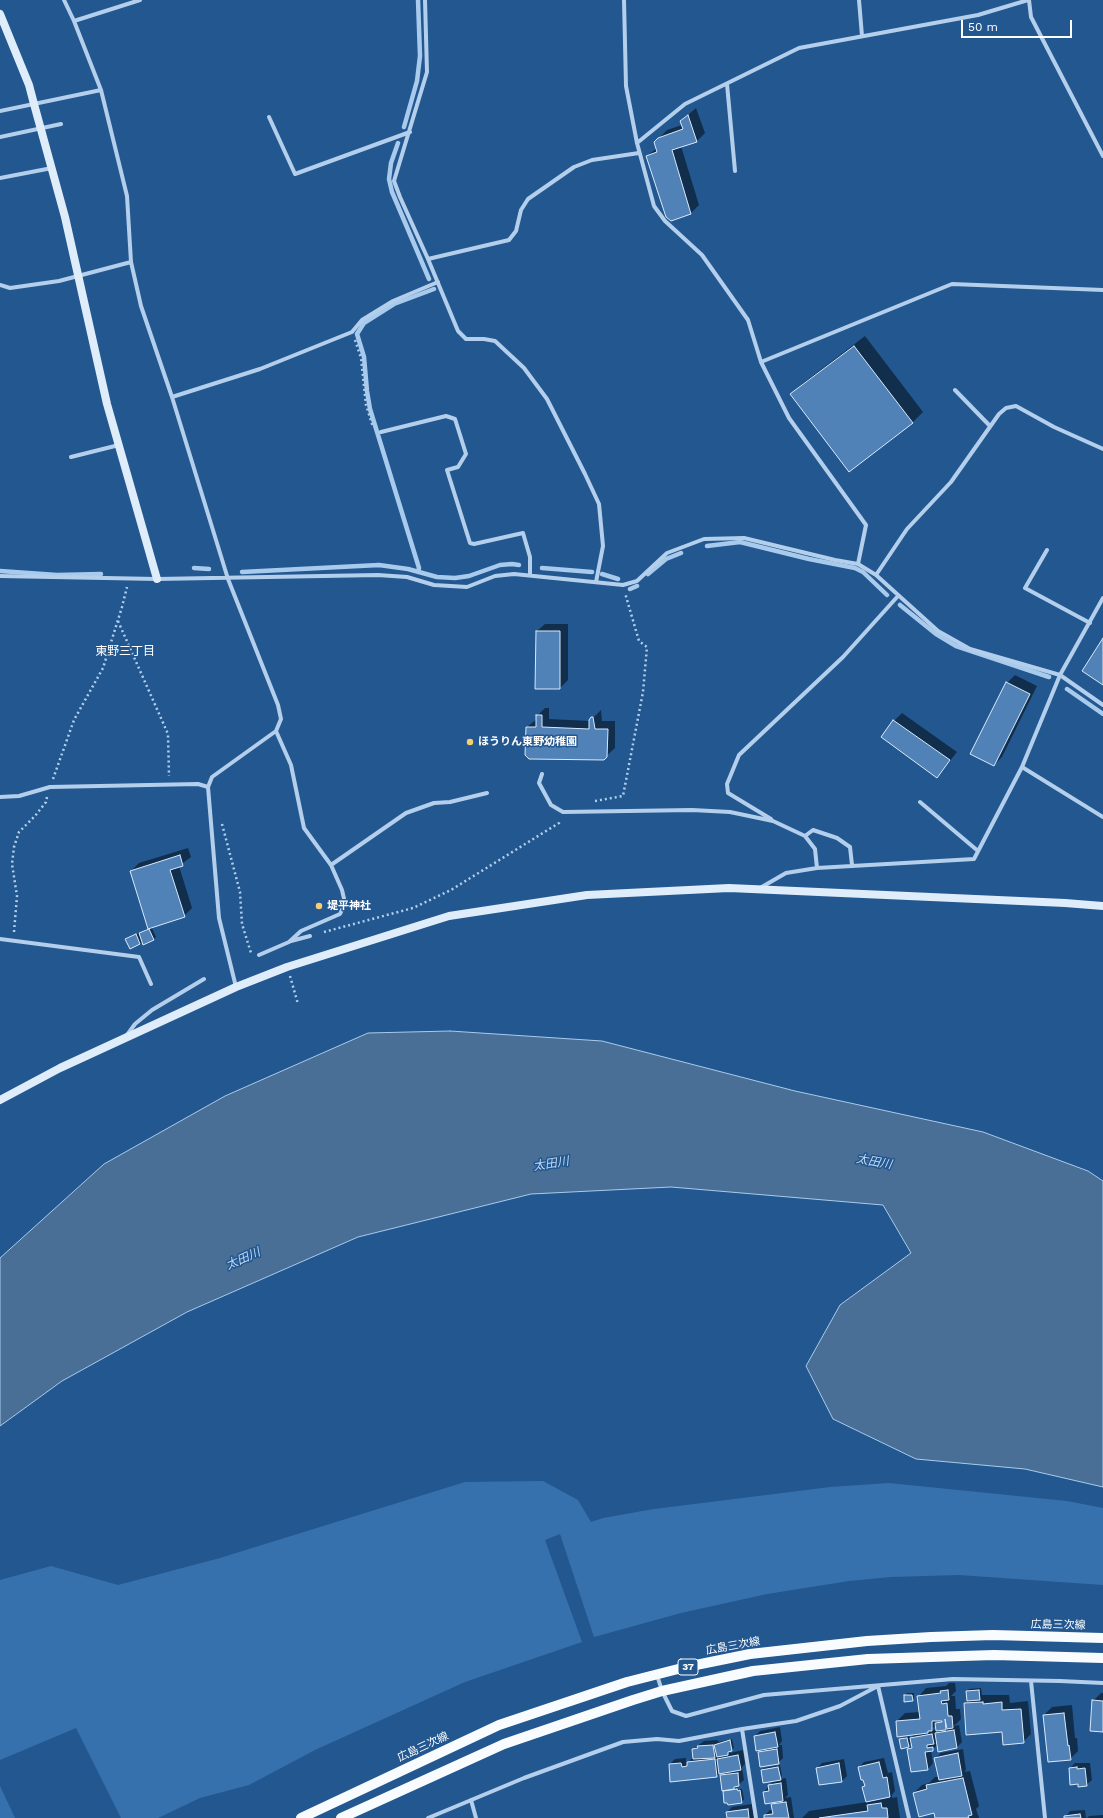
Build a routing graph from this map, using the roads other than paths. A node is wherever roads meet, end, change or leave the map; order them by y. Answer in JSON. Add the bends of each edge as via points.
{"nodes":[{"id":1,"x":64,"y":0,"type":"edge"},
{"id":2,"x":140,"y":0,"type":"edge"},
{"id":3,"x":426,"y":0,"type":"edge"},
{"id":4,"x":624,"y":0,"type":"edge"},
{"id":5,"x":859,"y":0,"type":"edge"},
{"id":6,"x":1029,"y":0,"type":"edge"},
{"id":7,"x":0,"y":14,"type":"edge"},
{"id":8,"x":74,"y":21,"type":"junction"},
{"id":9,"x":862,"y":36,"type":"junction"},
{"id":10,"x":727,"y":84,"type":"junction"},
{"id":11,"x":101,"y":90,"type":"junction"},
{"id":12,"x":34,"y":104,"type":"junction"},
{"id":13,"x":0,"y":111,"type":"edge"},
{"id":14,"x":269,"y":117,"type":"dead end"},
{"id":15,"x":61,"y":124,"type":"dead end"},
{"id":16,"x":40,"y":128,"type":"junction"},
{"id":17,"x":410,"y":132,"type":"junction"},
{"id":18,"x":0,"y":137,"type":"edge"},
{"id":19,"x":637,"y":143,"type":"junction"},
{"id":20,"x":639,"y":152,"type":"junction"},
{"id":21,"x":1103,"y":156,"type":"edge"},
{"id":22,"x":52,"y":168,"type":"junction"},
{"id":23,"x":735,"y":171,"type":"dead end"},
{"id":24,"x":0,"y":178,"type":"edge"},
{"id":25,"x":428,"y":259,"type":"junction"},
{"id":26,"x":131,"y":262,"type":"junction"},
{"id":27,"x":78,"y":276,"type":"junction"},
{"id":28,"x":438,"y":282,"type":"junction"},
{"id":29,"x":0,"y":285,"type":"edge"},
{"id":30,"x":1103,"y":290,"type":"edge"},
{"id":31,"x":761,"y":362,"type":"junction"},
{"id":32,"x":955,"y":390,"type":"dead end"},
{"id":33,"x":172,"y":397,"type":"junction"},
{"id":34,"x":990,"y":426,"type":"junction"},
{"id":35,"x":381,"y":432,"type":"dead end"},
{"id":36,"x":119,"y":445,"type":"junction"},
{"id":37,"x":1103,"y":448,"type":"edge"},
{"id":38,"x":71,"y":457,"type":"dead end"},
{"id":39,"x":1047,"y":550,"type":"dead end"},
{"id":40,"x":858,"y":564,"type":"junction"},
{"id":41,"x":530,"y":575,"type":"junction"},
{"id":42,"x":876,"y":575,"type":"junction"},
{"id":43,"x":0,"y":576,"type":"edge"},
{"id":44,"x":157,"y":579,"type":"junction"},
{"id":45,"x":228,"y":579,"type":"junction"},
{"id":46,"x":596,"y":582,"type":"junction"},
{"id":47,"x":898,"y":596,"type":"junction"},
{"id":48,"x":1103,"y":598,"type":"edge"},
{"id":49,"x":1090,"y":623,"type":"junction"},
{"id":50,"x":1060,"y":675,"type":"junction"},
{"id":51,"x":1103,"y":705,"type":"edge"},
{"id":52,"x":276,"y":731,"type":"junction"},
{"id":53,"x":1022,"y":767,"type":"junction"},
{"id":54,"x":542,"y":774,"type":"dead end"},
{"id":55,"x":208,"y":787,"type":"junction"},
{"id":56,"x":487,"y":794,"type":"dead end"},
{"id":57,"x":0,"y":797,"type":"edge"},
{"id":58,"x":920,"y":802,"type":"dead end"},
{"id":59,"x":1103,"y":817,"type":"edge"},
{"id":60,"x":773,"y":821,"type":"junction"},
{"id":61,"x":806,"y":836,"type":"junction"},
{"id":62,"x":978,"y":851,"type":"junction"},
{"id":63,"x":331,"y":865,"type":"junction"},
{"id":64,"x":852,"y":865,"type":"junction"},
{"id":65,"x":817,"y":868,"type":"junction"},
{"id":66,"x":759,"y":888,"type":"junction"},
{"id":67,"x":1103,"y":906,"type":"edge"},
{"id":68,"x":310,"y":936,"type":"road end"},
{"id":69,"x":0,"y":939,"type":"edge"},
{"id":70,"x":289,"y":942,"type":"junction"},
{"id":71,"x":259,"y":955,"type":"dead end"},
{"id":72,"x":204,"y":979,"type":"dead end"},
{"id":73,"x":151,"y":984,"type":"dead end"},
{"id":74,"x":236,"y":987,"type":"junction"},
{"id":75,"x":124,"y":1039,"type":"junction"},
{"id":76,"x":0,"y":1100,"type":"edge"},
{"id":77,"x":1103,"y":1638,"type":"edge"},
{"id":78,"x":1103,"y":1658,"type":"edge"},
{"id":79,"x":657,"y":1674,"type":"junction"},
{"id":80,"x":1031,"y":1680,"type":"junction"},
{"id":81,"x":1103,"y":1683,"type":"edge"},
{"id":82,"x":878,"y":1686,"type":"junction"},
{"id":83,"x":662,"y":1691,"type":"junction"},
{"id":84,"x":742,"y":1729,"type":"junction"},
{"id":85,"x":471,"y":1800,"type":"junction"},
{"id":86,"x":301,"y":1818,"type":"edge"},
{"id":87,"x":341,"y":1818,"type":"edge"},
{"id":88,"x":428,"y":1818,"type":"edge"},
{"id":89,"x":476,"y":1818,"type":"edge"},
{"id":90,"x":756,"y":1818,"type":"edge"},
{"id":91,"x":909,"y":1818,"type":"edge"},
{"id":92,"x":1045,"y":1818,"type":"edge"}],
"edges":[{"from":1,"to":8,"type":"street"},
{"from":2,"to":8,"type":"street"},
{"from":3,"to":17,"type":"street","via":[[427,72]]},
{"from":4,"to":19,"type":"street","via":[[626,86]]},
{"from":5,"to":9,"type":"street"},
{"from":6,"to":9,"type":"street","via":[[978,15]]},
{"from":6,"to":21,"type":"street","via":[[1031,17]]},
{"from":7,"to":12,"type":"street","via":[[29,84]]},
{"from":8,"to":11,"type":"street"},
{"from":9,"to":10,"type":"street","via":[[799,48]]},
{"from":10,"to":19,"type":"street","via":[[685,104]]},
{"from":10,"to":23,"type":"street"},
{"from":11,"to":12,"type":"street"},
{"from":11,"to":26,"type":"street","via":[[127,196]]},
{"from":12,"to":13,"type":"street"},
{"from":12,"to":16,"type":"street"},
{"from":14,"to":17,"type":"street","via":[[296,174]]},
{"from":15,"to":16,"type":"street"},
{"from":16,"to":18,"type":"street"},
{"from":16,"to":22,"type":"street"},
{"from":17,"to":25,"type":"street","via":[[394,181]]},
{"from":19,"to":20,"type":"street"},
{"from":20,"to":25,"type":"street","via":[[592,160],[574,167],[528,199],[521,210],[516,231],[509,240]]},
{"from":20,"to":31,"type":"street","via":[[654,206],[665,221],[702,255],[748,320]]},
{"from":22,"to":24,"type":"street"},
{"from":22,"to":27,"type":"street"},
{"from":25,"to":28,"type":"street"},
{"from":26,"to":27,"type":"street"},
{"from":26,"to":33,"type":"street","via":[[141,306]]},
{"from":27,"to":29,"type":"street","via":[[10,288]]},
{"from":27,"to":36,"type":"street"},
{"from":28,"to":33,"type":"street","via":[[393,301],[362,320],[352,332],[260,369]]},
{"from":28,"to":46,"type":"street","via":[[458,331],[466,339],[495,341],[524,368],[547,399],[599,504],[603,546]]},
{"from":30,"to":31,"type":"street","via":[[952,284]]},
{"from":31,"to":40,"type":"street","via":[[789,418],[866,525]]},
{"from":32,"to":34,"type":"street"},
{"from":33,"to":45,"type":"street"},
{"from":34,"to":37,"type":"street","via":[[1006,408],[1016,406]]},
{"from":34,"to":42,"type":"street","via":[[951,482],[907,529]]},
{"from":35,"to":41,"type":"street","via":[[446,416],[455,419],[466,454],[458,466],[447,470],[470,543],[523,533],[530,557]]},
{"from":36,"to":38,"type":"street"},
{"from":36,"to":44,"type":"street"},
{"from":39,"to":49,"type":"street","via":[[1025,588]]},
{"from":40,"to":42,"type":"street"},
{"from":40,"to":46,"type":"street","via":[[744,538],[704,539],[667,553],[636,581],[623,585]]},
{"from":41,"to":45,"type":"street","via":[[495,576],[467,587],[434,585],[408,577],[378,575]]},
{"from":41,"to":46,"type":"street"},
{"from":42,"to":47,"type":"street"},
{"from":43,"to":44,"type":"street"},
{"from":44,"to":45,"type":"street"},
{"from":45,"to":52,"type":"street","via":[[278,705],[281,719]]},
{"from":47,"to":50,"type":"street","via":[[938,631],[970,649]]},
{"from":47,"to":60,"type":"street","via":[[842,657],[739,755],[727,784],[728,793]]},
{"from":48,"to":49,"type":"street"},
{"from":49,"to":50,"type":"street"},
{"from":50,"to":51,"type":"street"},
{"from":50,"to":53,"type":"street"},
{"from":52,"to":55,"type":"street","via":[[212,777]]},
{"from":52,"to":63,"type":"street","via":[[291,765],[304,828]]},
{"from":53,"to":59,"type":"street"},
{"from":53,"to":62,"type":"street"},
{"from":54,"to":60,"type":"street","via":[[538,783],[551,805],[563,812],[700,810],[730,812]]},
{"from":55,"to":57,"type":"street","via":[[198,784],[50,787],[19,796]]},
{"from":55,"to":74,"type":"street","via":[[219,918]]},
{"from":56,"to":63,"type":"street","via":[[434,803],[406,812]]},
{"from":58,"to":62,"type":"street"},
{"from":60,"to":61,"type":"street"},
{"from":61,"to":64,"type":"street","via":[[813,830],[837,838],[850,847]]},
{"from":61,"to":65,"type":"street","via":[[815,849]]},
{"from":62,"to":64,"type":"street","via":[[974,859]]},
{"from":63,"to":70,"type":"street","via":[[345,903],[340,914],[301,932]]},
{"from":64,"to":65,"type":"street"},
{"from":65,"to":66,"type":"street","via":[[786,873]]},
{"from":66,"to":67,"type":"street"},
{"from":66,"to":74,"type":"street","via":[[586,895],[449,916],[287,967]]},
{"from":68,"to":70,"type":"street"},
{"from":69,"to":73,"type":"street","via":[[139,957]]},
{"from":70,"to":71,"type":"street"},
{"from":72,"to":75,"type":"street","via":[[152,1010],[135,1024]]},
{"from":74,"to":75,"type":"street"},
{"from":75,"to":76,"type":"street","via":[[60,1068]]},
{"from":77,"to":79,"type":"main road","name":"広島三次線","number":"37","via":[[993,1635],[867,1641],[750,1654]]},
{"from":78,"to":83,"type":"main road","number":"37","via":[[994,1655],[868,1658],[753,1671]]},
{"from":79,"to":83,"type":"street"},
{"from":79,"to":86,"type":"main road","name":"広島三次線","number":"37","via":[[499,1725]]},
{"from":80,"to":81,"type":"street"},
{"from":80,"to":82,"type":"street","via":[[953,1679]]},
{"from":80,"to":92,"type":"street"},
{"from":82,"to":83,"type":"street","via":[[764,1695],[686,1716],[672,1711]]},
{"from":82,"to":84,"type":"street","via":[[840,1706],[796,1721]]},
{"from":82,"to":91,"type":"street"},
{"from":83,"to":87,"type":"main road","number":"37","via":[[504,1744]]},
{"from":84,"to":85,"type":"street","via":[[679,1741],[656,1739],[623,1742]]},
{"from":84,"to":90,"type":"street"},
{"from":85,"to":88,"type":"street"},
{"from":85,"to":89,"type":"street"}]}
